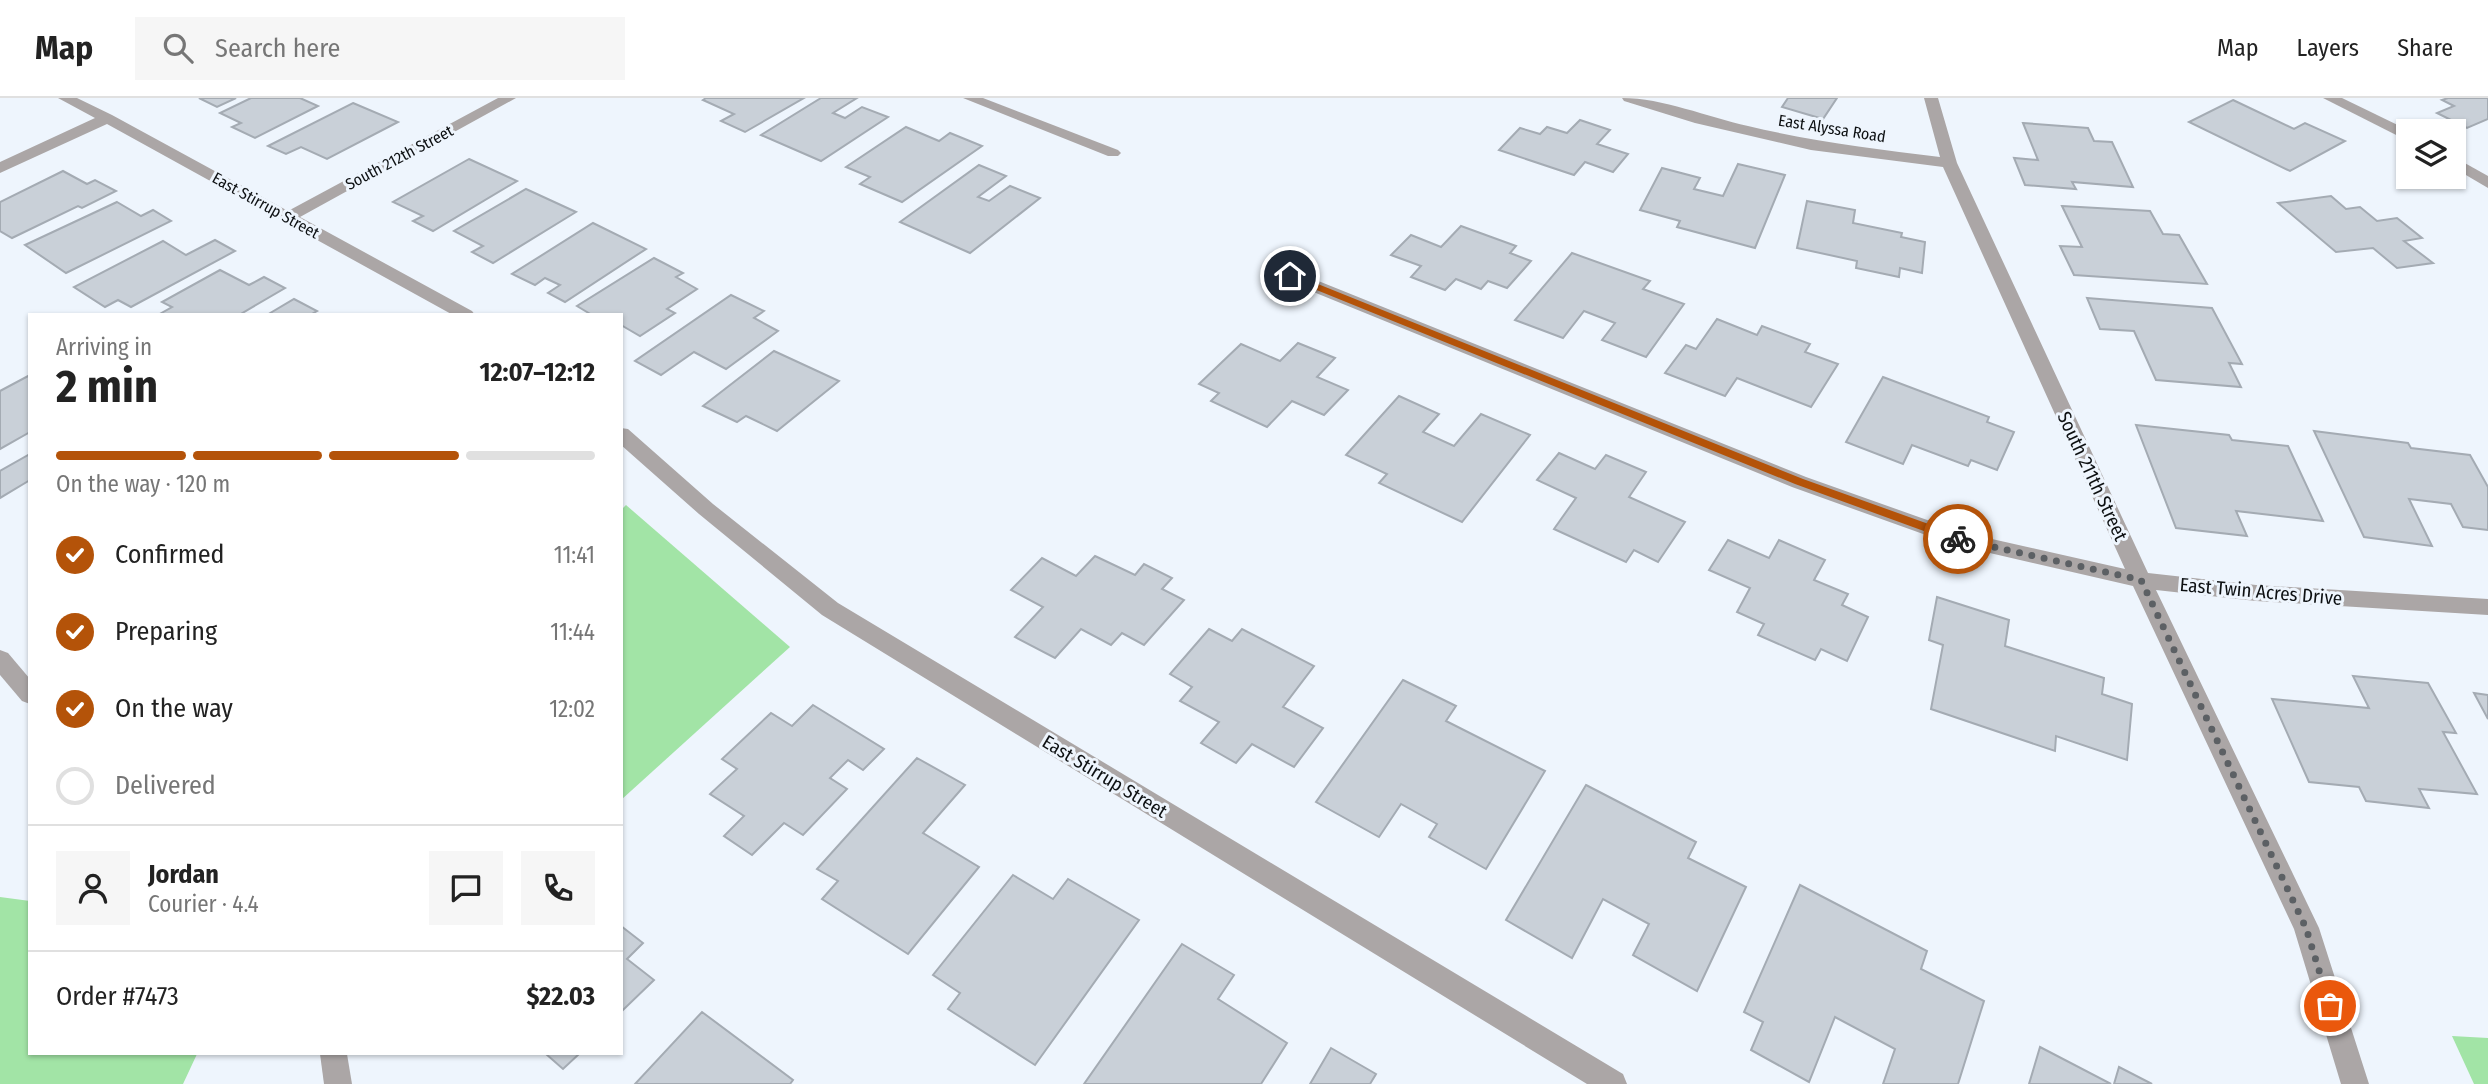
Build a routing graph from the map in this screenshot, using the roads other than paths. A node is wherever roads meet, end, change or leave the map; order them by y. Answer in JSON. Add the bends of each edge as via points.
{"nodes":[{"id":1,"x":65,"y":98,"type":"edge"},
{"id":2,"x":509,"y":98,"type":"edge"},
{"id":3,"x":970,"y":98,"type":"edge"},
{"id":4,"x":1629,"y":98,"type":"edge"},
{"id":5,"x":1931,"y":98,"type":"edge"},
{"id":6,"x":2330,"y":98,"type":"edge"},
{"id":7,"x":107,"y":118,"type":"junction"},
{"id":8,"x":2396,"y":130,"type":"edge"},
{"id":9,"x":1113,"y":153,"type":"dead end"},
{"id":10,"x":1949,"y":163,"type":"junction"},
{"id":11,"x":0,"y":168,"type":"edge"},
{"id":12,"x":2466,"y":169,"type":"edge"},
{"id":13,"x":2488,"y":183,"type":"edge"},
{"id":14,"x":289,"y":217,"type":"junction"},
{"id":15,"x":1290,"y":276,"type":"dead end"},
{"id":16,"x":462,"y":313,"type":"edge"},
{"id":17,"x":623,"y":436,"type":"edge"},
{"id":18,"x":2141,"y":580,"type":"junction"},
{"id":19,"x":2488,"y":607,"type":"edge"},
{"id":20,"x":0,"y":659,"type":"edge"},
{"id":21,"x":28,"y":693,"type":"edge"},
{"id":22,"x":334,"y":1055,"type":"edge"},
{"id":23,"x":338,"y":1084,"type":"edge"},
{"id":24,"x":1613,"y":1084,"type":"edge"},
{"id":25,"x":2354,"y":1084,"type":"edge"}],
"edges":[{"from":1,"to":7,"type":"street","name":"East Stirrup Street"},
{"from":2,"to":14,"type":"street","name":"South 212th Street"},
{"from":3,"to":9,"type":"street"},
{"from":4,"to":10,"type":"street","name":"East Alyssa Road","via":[[1700,120],[1811,145]]},
{"from":5,"to":10,"type":"street","name":"South 211th Street"},
{"from":6,"to":8,"type":"street"},
{"from":7,"to":11,"type":"street"},
{"from":7,"to":14,"type":"street","name":"East Stirrup Street"},
{"from":10,"to":18,"type":"street","name":"South 211th Street"},
{"from":12,"to":13,"type":"street"},
{"from":14,"to":16,"type":"street","name":"East Stirrup Street"},
{"from":15,"to":18,"type":"street","name":"East Twin Acres Drive","via":[[1799,482],[1958,539]]},
{"from":17,"to":24,"type":"street","name":"East Stirrup Street","via":[[830,609]]},
{"from":18,"to":19,"type":"street","name":"East Twin Acres Drive","via":[[2256,593]]},
{"from":18,"to":25,"type":"street","name":"South 211th Street","via":[[2306,928]]},
{"from":20,"to":21,"type":"street"},
{"from":22,"to":23,"type":"street"}]}
